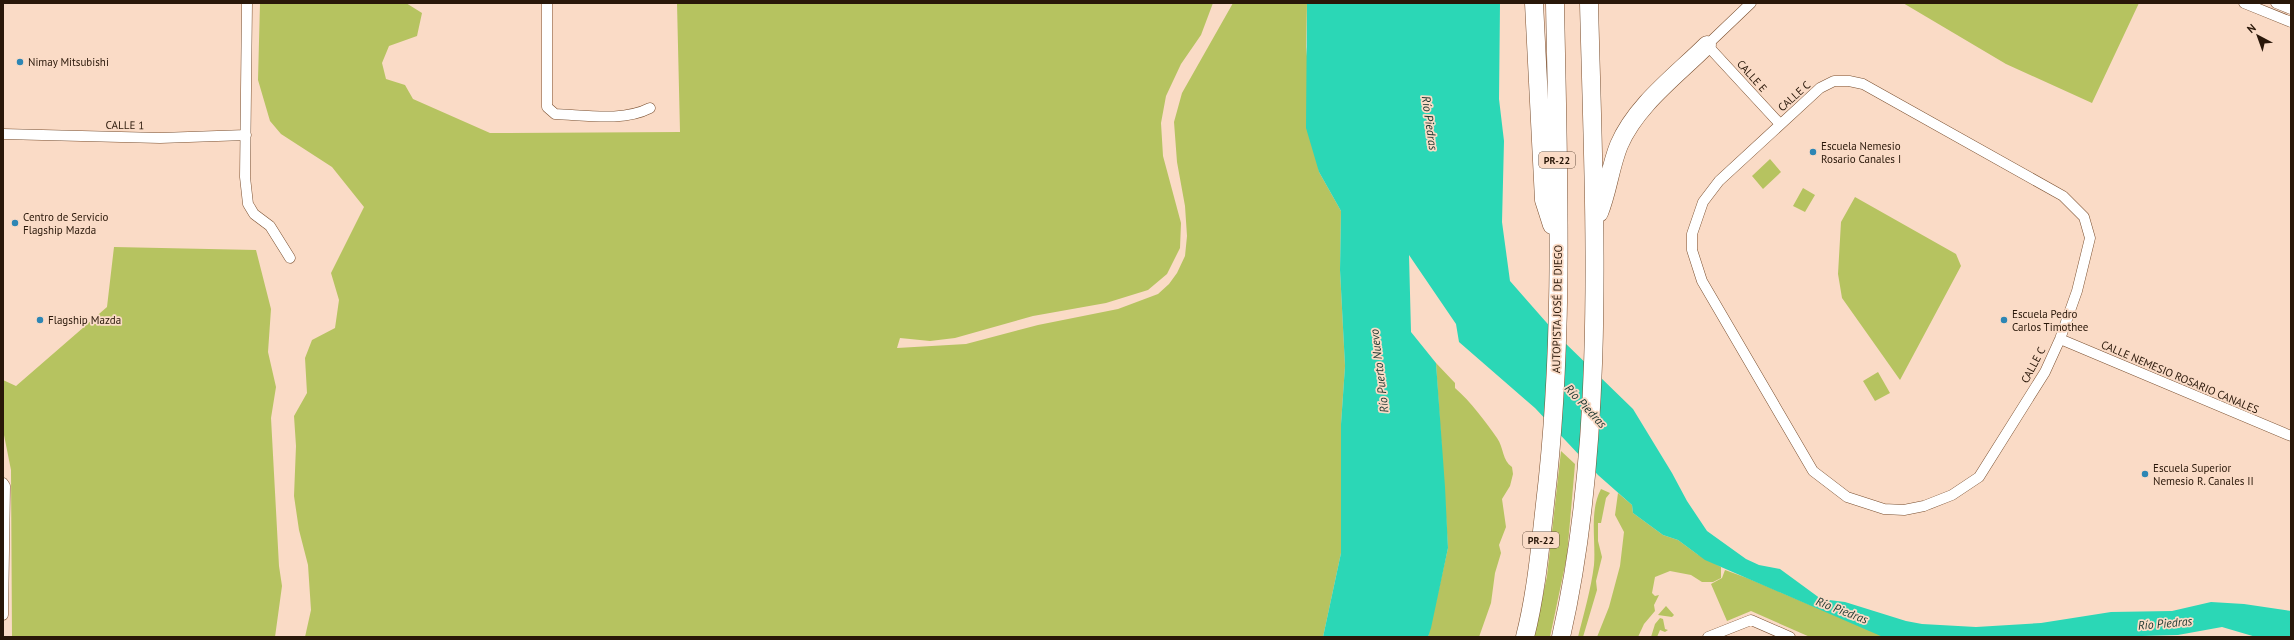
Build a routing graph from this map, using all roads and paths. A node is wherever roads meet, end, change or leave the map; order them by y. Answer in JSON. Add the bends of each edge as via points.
{"nodes":[{"id":1,"x":247,"y":3,"type":"edge"},
{"id":2,"x":547,"y":3,"type":"edge"},
{"id":3,"x":1534,"y":3,"type":"edge"},
{"id":4,"x":1555,"y":3,"type":"edge"},
{"id":5,"x":1590,"y":3,"type":"edge"},
{"id":6,"x":1752,"y":3,"type":"edge"},
{"id":7,"x":2244,"y":3,"type":"edge"},
{"id":8,"x":2276,"y":3,"type":"edge"},
{"id":9,"x":2291,"y":9,"type":"edge"},
{"id":10,"x":2291,"y":22,"type":"edge"},
{"id":11,"x":1707,"y":45,"type":"junction"},
{"id":12,"x":650,"y":108,"type":"dead end"},
{"id":13,"x":1780,"y":124,"type":"junction"},
{"id":14,"x":3,"y":134,"type":"edge"},
{"id":15,"x":246,"y":135,"type":"junction"},
{"id":16,"x":1594,"y":229,"type":"junction"},
{"id":17,"x":1558,"y":249,"type":"junction"},
{"id":18,"x":290,"y":258,"type":"dead end"},
{"id":19,"x":2060,"y":339,"type":"junction"},
{"id":20,"x":2291,"y":436,"type":"edge"},
{"id":21,"x":4,"y":491,"type":"edge"},
{"id":22,"x":4,"y":542,"type":"edge"},
{"id":23,"x":3,"y":615,"type":"edge"},
{"id":24,"x":1715,"y":636,"type":"edge"},
{"id":25,"x":1525,"y":637,"type":"edge"},
{"id":26,"x":1561,"y":637,"type":"edge"},
{"id":27,"x":1790,"y":637,"type":"edge"}],
"edges":[{"from":1,"to":15,"type":"street"},
{"from":2,"to":12,"type":"street","via":[[547,107],[550,112],[616,116],[636,114]]},
{"from":3,"to":17,"type":"highway","via":[[1544,200]]},
{"from":4,"to":17,"type":"highway","name":"AUTOPISTA JOSÉ DE DIEGO","number":"PR-22"},
{"from":5,"to":16,"type":"highway"},
{"from":6,"to":11,"type":"street"},
{"from":7,"to":10,"type":"street"},
{"from":8,"to":9,"type":"street"},
{"from":11,"to":13,"type":"street","name":"CALLE E"},
{"from":11,"to":16,"type":"highway","via":[[1644,107],[1626,131],[1613,162]]},
{"from":13,"to":19,"type":"street","name":"CALLE C","via":[[1820,88],[1834,81],[1863,84],[2063,196],[2084,217],[2090,246],[2078,291]]},
{"from":13,"to":19,"type":"street","name":"CALLE C","via":[[1719,181],[1703,202],[1692,234],[1692,257],[1702,281],[1813,471],[1847,497],[1884,510],[1924,506],[1952,494],[1979,476],[2044,372]]},
{"from":14,"to":15,"type":"street","name":"CALLE 1","via":[[160,138]]},
{"from":15,"to":18,"type":"street","via":[[245,177],[248,204],[254,214],[270,226]]},
{"from":16,"to":26,"type":"highway","via":[[1592,356],[1585,482]]},
{"from":17,"to":25,"type":"highway","name":"AUTOPISTA JOSÉ DE DIEGO","number":"PR-22","via":[[1558,318],[1552,443],[1533,608]]},
{"from":19,"to":20,"type":"street","name":"CALLE NEMESIO ROSARIO CANALES"},
{"from":21,"to":22,"type":"street"},
{"from":22,"to":23,"type":"street"},
{"from":24,"to":27,"type":"street","via":[[1751,620]]}]}
